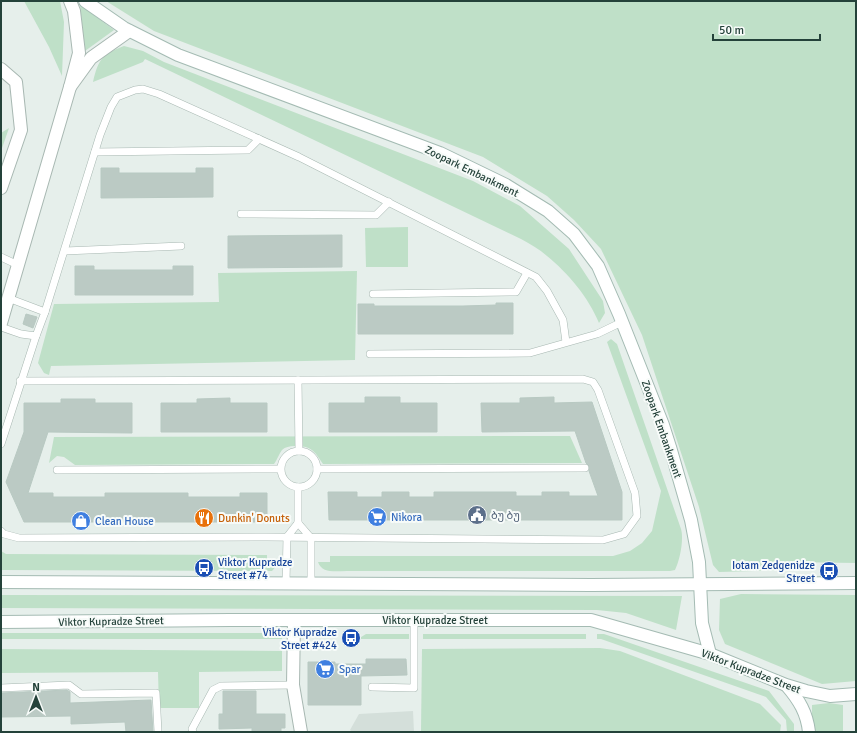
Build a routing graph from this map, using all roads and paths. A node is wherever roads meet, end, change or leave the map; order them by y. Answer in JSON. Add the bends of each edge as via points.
{"nodes":[{"id":1,"x":70,"y":1,"type":"edge"},
{"id":2,"x":86,"y":1,"type":"edge"},
{"id":3,"x":129,"y":31,"type":"junction"},
{"id":4,"x":1,"y":69,"type":"edge"},
{"id":5,"x":70,"y":87,"type":"junction"},
{"id":6,"x":259,"y":139,"type":"junction"},
{"id":7,"x":95,"y":152,"type":"junction"},
{"id":8,"x":1,"y":188,"type":"edge"},
{"id":9,"x":388,"y":202,"type":"junction"},
{"id":10,"x":241,"y":214,"type":"dead end"},
{"id":11,"x":181,"y":246,"type":"dead end"},
{"id":12,"x":64,"y":250,"type":"junction"},
{"id":13,"x":1,"y":257,"type":"edge"},
{"id":14,"x":18,"y":265,"type":"junction"},
{"id":15,"x":527,"y":273,"type":"junction"},
{"id":16,"x":373,"y":294,"type":"dead end"},
{"id":17,"x":8,"y":298,"type":"junction"},
{"id":18,"x":45,"y":312,"type":"junction"},
{"id":19,"x":622,"y":322,"type":"junction"},
{"id":20,"x":1,"y":323,"type":"edge"},
{"id":21,"x":1,"y":327,"type":"edge"},
{"id":22,"x":36,"y":336,"type":"junction"},
{"id":23,"x":566,"y":342,"type":"junction"},
{"id":24,"x":370,"y":354,"type":"dead end"},
{"id":25,"x":298,"y":380,"type":"junction"},
{"id":26,"x":20,"y":381,"type":"junction"},
{"id":27,"x":1,"y":444,"type":"edge"},
{"id":28,"x":299,"y":451,"type":"junction"},
{"id":29,"x":585,"y":468,"type":"dead end"},
{"id":30,"x":280,"y":469,"type":"junction"},
{"id":31,"x":317,"y":469,"type":"junction"},
{"id":32,"x":57,"y":470,"type":"dead end"},
{"id":33,"x":298,"y":487,"type":"junction"},
{"id":34,"x":298,"y":523,"type":"junction"},
{"id":35,"x":1,"y":532,"type":"edge"},
{"id":36,"x":287,"y":537,"type":"junction"},
{"id":37,"x":311,"y":538,"type":"junction"},
{"id":38,"x":1,"y":582,"type":"edge"},
{"id":39,"x":286,"y":583,"type":"junction"},
{"id":40,"x":311,"y":583,"type":"junction"},
{"id":41,"x":856,"y":583,"type":"edge"},
{"id":42,"x":701,"y":584,"type":"junction"},
{"id":43,"x":294,"y":620,"type":"junction"},
{"id":44,"x":414,"y":621,"type":"junction"},
{"id":45,"x":1,"y":622,"type":"edge"},
{"id":46,"x":710,"y":654,"type":"junction"},
{"id":47,"x":293,"y":685,"type":"junction"},
{"id":48,"x":786,"y":685,"type":"junction"},
{"id":49,"x":372,"y":687,"type":"dead end"},
{"id":50,"x":1,"y":688,"type":"edge"},
{"id":51,"x":856,"y":694,"type":"edge"},
{"id":52,"x":158,"y":732,"type":"edge"},
{"id":53,"x":193,"y":732,"type":"edge"},
{"id":54,"x":301,"y":732,"type":"edge"},
{"id":55,"x":809,"y":732,"type":"edge"}],
"edges":[{"from":1,"to":5,"type":"main road","via":[[74,11],[79,53]]},
{"from":2,"to":3,"type":"main road","name":"Zoopark Embankment"},
{"from":3,"to":5,"type":"main road","via":[[91,58]]},
{"from":3,"to":19,"type":"main road","name":"Zoopark Embankment","via":[[178,55],[440,154],[506,185],[548,211],[574,234],[598,266]]},
{"from":4,"to":8,"type":"main road","via":[[16,82],[21,130]]},
{"from":5,"to":14,"type":"main road"},
{"from":6,"to":7,"type":"lane","via":[[248,150]]},
{"from":6,"to":7,"type":"lane","via":[[143,89],[117,97],[110,107]]},
{"from":6,"to":9,"type":"lane"},
{"from":7,"to":12,"type":"lane"},
{"from":9,"to":10,"type":"lane","via":[[376,215]]},
{"from":9,"to":15,"type":"lane"},
{"from":11,"to":12,"type":"lane"},
{"from":12,"to":18,"type":"lane"},
{"from":13,"to":14,"type":"lane"},
{"from":14,"to":17,"type":"main road"},
{"from":15,"to":16,"type":"lane","via":[[516,292]]},
{"from":15,"to":23,"type":"lane","via":[[536,277],[547,291],[563,320]]},
{"from":17,"to":18,"type":"lane"},
{"from":17,"to":20,"type":"main road"},
{"from":18,"to":22,"type":"lane"},
{"from":19,"to":23,"type":"lane","via":[[599,333]]},
{"from":19,"to":42,"type":"main road","name":"Zoopark Embankment","via":[[670,447],[691,520]]},
{"from":21,"to":22,"type":"lane"},
{"from":22,"to":26,"type":"lane"},
{"from":23,"to":24,"type":"lane","via":[[530,353]]},
{"from":25,"to":26,"type":"lane"},
{"from":25,"to":28,"type":"lane"},
{"from":25,"to":37,"type":"lane","via":[[583,379],[593,382],[635,493],[637,516],[624,534],[603,540]]},
{"from":26,"to":27,"type":"lane"},
{"from":28,"to":30,"type":"lane","via":[[288,454]]},
{"from":28,"to":31,"type":"lane","via":[[314,458]]},
{"from":29,"to":31,"type":"lane"},
{"from":30,"to":32,"type":"lane"},
{"from":30,"to":33,"type":"lane","via":[[284,479]]},
{"from":31,"to":33,"type":"lane","via":[[309,484]]},
{"from":33,"to":34,"type":"lane"},
{"from":34,"to":36,"type":"lane"},
{"from":34,"to":37,"type":"lane"},
{"from":35,"to":36,"type":"lane","via":[[19,538]]},
{"from":36,"to":37,"type":"lane"},
{"from":36,"to":39,"type":"lane"},
{"from":37,"to":40,"type":"lane"},
{"from":38,"to":39,"type":"main road"},
{"from":39,"to":40,"type":"main road"},
{"from":40,"to":42,"type":"main road"},
{"from":41,"to":42,"type":"main road"},
{"from":42,"to":46,"type":"main road","name":"Zoopark Embankment","via":[[702,623]]},
{"from":43,"to":44,"type":"main road","name":"Viktor Kupradze Street"},
{"from":43,"to":45,"type":"main road","name":"Viktor Kupradze Street"},
{"from":43,"to":47,"type":"main road"},
{"from":44,"to":46,"type":"main road","name":"Viktor Kupradze Street","via":[[591,620]]},
{"from":44,"to":49,"type":"lane","via":[[414,688]]},
{"from":46,"to":48,"type":"main road","name":"Viktor Kupradze Street"},
{"from":47,"to":53,"type":"lane","via":[[221,686],[213,690],[192,729]]},
{"from":47,"to":54,"type":"main road"},
{"from":48,"to":51,"type":"main road","name":"Viktor Kupradze Street","via":[[830,696]]},
{"from":48,"to":55,"type":"main road","via":[[802,707],[808,721]]},
{"from":50,"to":52,"type":"lane","via":[[69,685],[81,694],[156,693]]}]}
